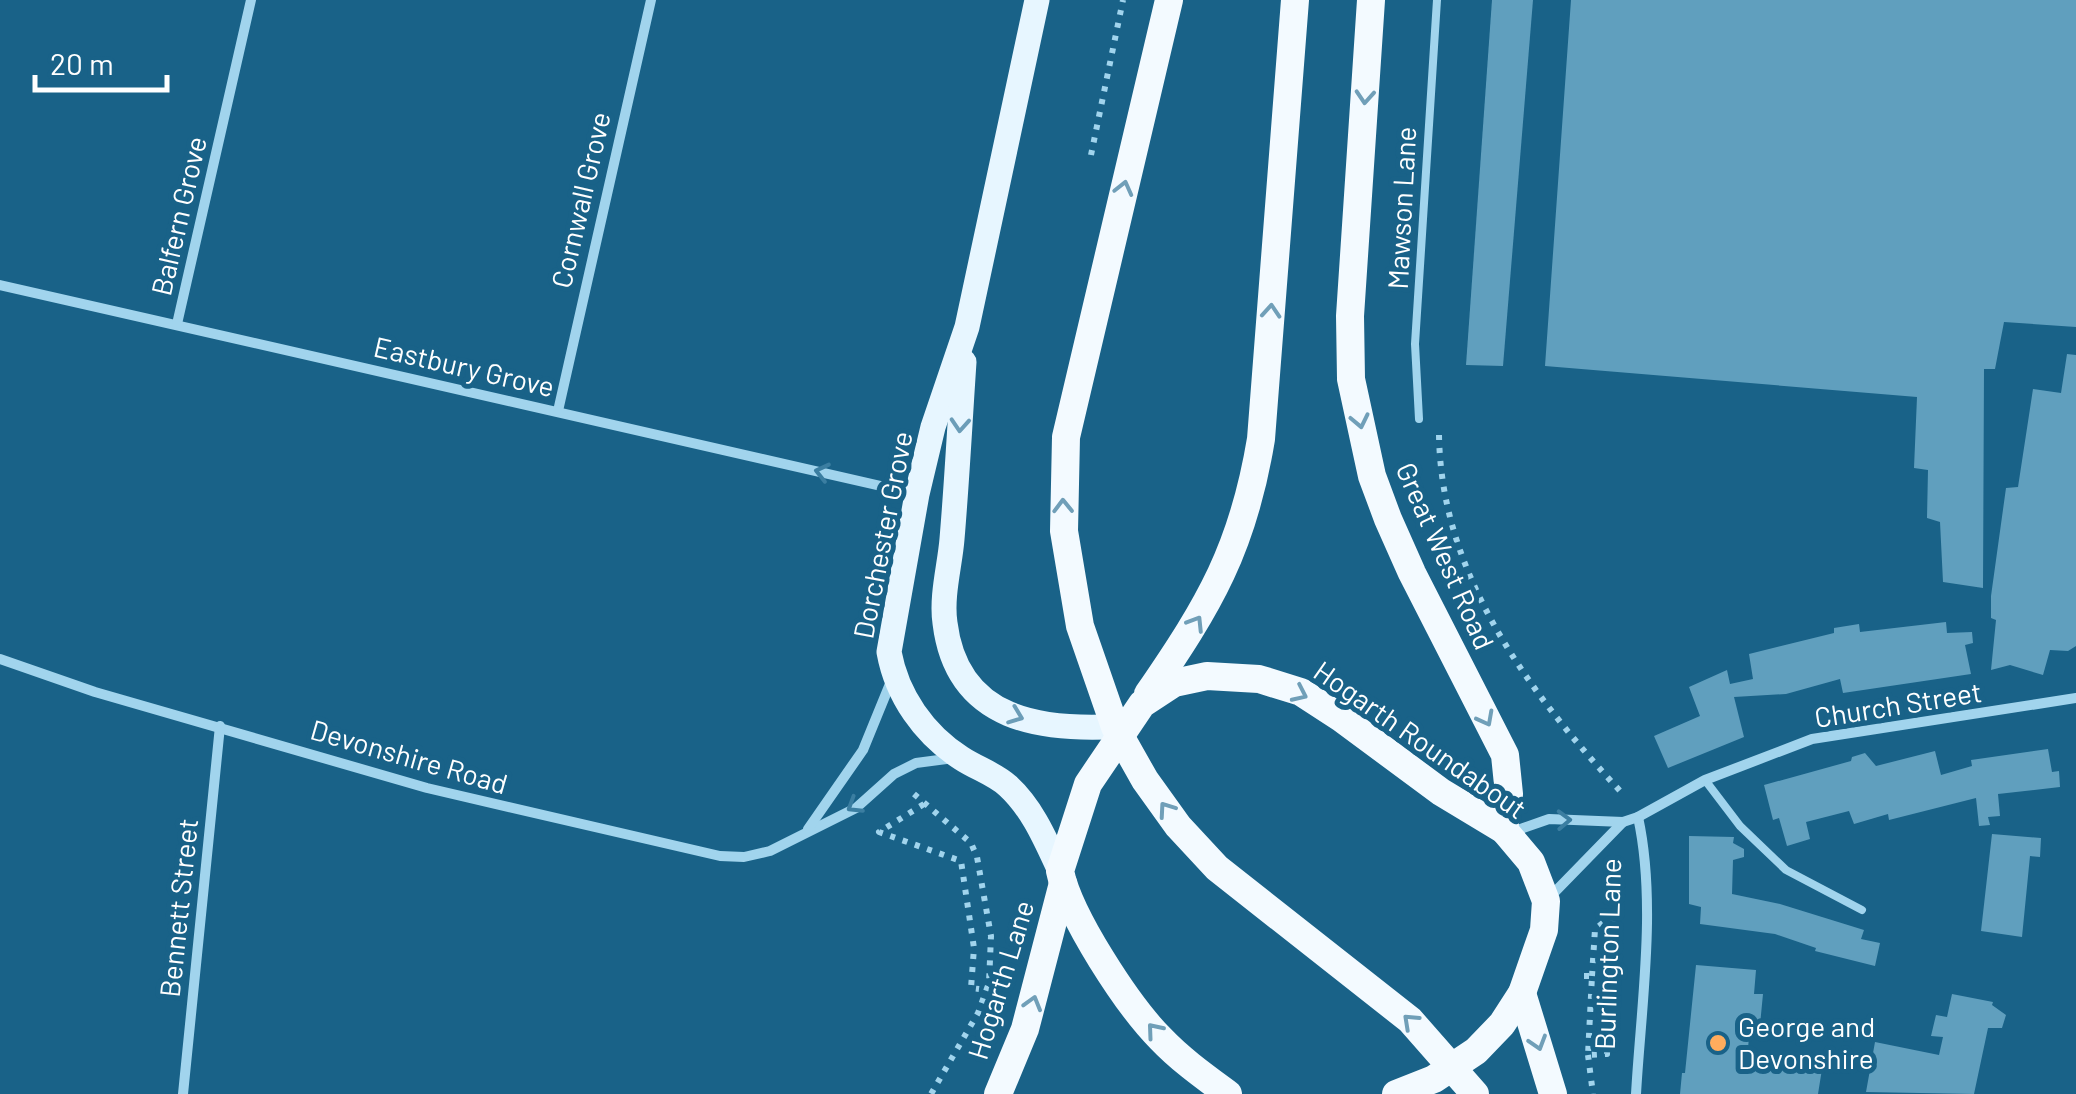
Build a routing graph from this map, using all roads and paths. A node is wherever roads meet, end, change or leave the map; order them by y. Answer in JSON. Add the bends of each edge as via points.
{"nodes":[{"id":1,"x":251,"y":0,"type":"edge"},
{"id":2,"x":651,"y":0,"type":"edge"},
{"id":3,"x":1037,"y":0,"type":"edge"},
{"id":4,"x":1170,"y":0,"type":"edge"},
{"id":5,"x":1295,"y":0,"type":"edge"},
{"id":6,"x":1372,"y":0,"type":"edge"},
{"id":7,"x":1436,"y":0,"type":"edge"},
{"id":8,"x":0,"y":285,"type":"edge"},
{"id":9,"x":177,"y":324,"type":"junction"},
{"id":10,"x":967,"y":328,"type":"junction"},
{"id":11,"x":558,"y":411,"type":"junction"},
{"id":12,"x":1419,"y":419,"type":"dead end"},
{"id":13,"x":1438,"y":433,"type":"dead end"},
{"id":14,"x":917,"y":494,"type":"junction"},
{"id":15,"x":0,"y":659,"type":"edge"},
{"id":16,"x":893,"y":675,"type":"junction"},
{"id":17,"x":2076,"y":698,"type":"edge"},
{"id":18,"x":1134,"y":715,"type":"junction"},
{"id":19,"x":220,"y":726,"type":"junction"},
{"id":20,"x":960,"y":758,"type":"junction"},
{"id":21,"x":1705,"y":780,"type":"junction"},
{"id":22,"x":907,"y":786,"type":"dead end"},
{"id":23,"x":924,"y":804,"type":"junction"},
{"id":24,"x":1638,"y":817,"type":"junction"},
{"id":25,"x":1622,"y":822,"type":"junction"},
{"id":26,"x":808,"y":830,"type":"junction"},
{"id":27,"x":1505,"y":832,"type":"junction"},
{"id":28,"x":1062,"y":877,"type":"junction"},
{"id":29,"x":1546,"y":901,"type":"junction"},
{"id":30,"x":1646,"y":910,"type":"junction"},
{"id":31,"x":1862,"y":910,"type":"dead end"},
{"id":32,"x":1618,"y":912,"type":"junction"},
{"id":33,"x":978,"y":988,"type":"dead end"},
{"id":34,"x":1522,"y":993,"type":"junction"},
{"id":35,"x":1588,"y":1055,"type":"junction"},
{"id":36,"x":1590,"y":1086,"type":"dead end"},
{"id":37,"x":184,"y":1094,"type":"edge"},
{"id":38,"x":930,"y":1094,"type":"edge"},
{"id":39,"x":998,"y":1094,"type":"edge"},
{"id":40,"x":1228,"y":1094,"type":"edge"},
{"id":41,"x":1396,"y":1094,"type":"edge"},
{"id":42,"x":1475,"y":1094,"type":"edge"},
{"id":43,"x":1554,"y":1094,"type":"edge"},
{"id":44,"x":1636,"y":1094,"type":"edge"}],
"edges":[{"from":1,"to":9,"type":"street","name":"Balfern Grove"},
{"from":2,"to":11,"type":"street","name":"Cornwall Grove"},
{"from":3,"to":10,"type":"main road","name":"Dorchester Grove"},
{"from":42,"to":4,"type":"highway","one_way":true,"bridge":true,"via":[[1410,1020],[1217,868],[1178,826],[1115,727],[1080,626],[1064,530],[1066,437]]},
{"from":18,"to":5,"type":"highway","one_way":true,"via":[[1203,614],[1238,541],[1252,493],[1262,439]]},
{"from":6,"to":27,"type":"highway","name":"Great West Road","one_way":true,"via":[[1351,379],[1388,519],[1505,755]]},
{"from":7,"to":12,"type":"lane","name":"Mawson Lane","via":[[1416,344]]},
{"from":8,"to":9,"type":"street","name":"Eastbury Grove"},
{"from":9,"to":11,"type":"street","name":"Eastbury Grove"},
{"from":10,"to":14,"type":"main road","name":"Dorchester Grove"},
{"from":10,"to":18,"type":"main road","name":"Dorchester Grove","one_way":true,"via":[[944,620],[954,665],[985,702],[1047,727],[1081,729]]},
{"from":14,"to":11,"type":"street","name":"Eastbury Grove","one_way":true},
{"from":13,"to":24,"type":"path","via":[[1451,532],[1498,632]]},
{"from":14,"to":16,"type":"main road","name":"Dorchester Grove","via":[[891,628]]},
{"from":15,"to":19,"type":"street","name":"Devonshire Road"},
{"from":16,"to":20,"type":"main road","name":"Dorchester Grove","via":[[927,730]]},
{"from":16,"to":26,"type":"street","name":"Devonshire Road","via":[[864,750]]},
{"from":17,"to":21,"type":"street","name":"Church Street","via":[[1812,739]]},
{"from":18,"to":27,"type":"highway","name":"Hogarth Roundabout","one_way":true,"via":[[1174,682],[1260,679],[1301,692]]},
{"from":18,"to":28,"type":"highway","name":"Hogarth Roundabout","via":[[1088,784]]},
{"from":19,"to":26,"type":"street","name":"Devonshire Road","via":[[427,788],[720,856],[770,851]]},
{"from":19,"to":37,"type":"street","name":"Bennett Street"},
{"from":20,"to":26,"type":"street","name":"Devonshire Road","one_way":true,"via":[[916,763],[856,808]]},
{"from":20,"to":28,"type":"main road","name":"Dorchester Grove","via":[[1018,796]]},
{"from":21,"to":24,"type":"street","name":"Church Street"},
{"from":21,"to":31,"type":"lane","via":[[1786,870]]},
{"from":22,"to":23,"type":"path","name":"Hogarth Lane"},
{"from":23,"to":33,"type":"path","via":[[879,832],[961,861],[974,948],[971,988]]},
{"from":23,"to":38,"type":"path","name":"Hogarth Lane","via":[[971,843],[991,936],[978,1012]]},
{"from":24,"to":25,"type":"street","name":"Church Street"},
{"from":24,"to":30,"type":"street","name":"Burlington Lane"},
{"from":27,"to":25,"type":"street","name":"Church Street","one_way":true,"via":[[1549,819]]},
{"from":25,"to":29,"type":"street","name":"Church Street"},
{"from":27,"to":29,"type":"highway","name":"Hogarth Roundabout","via":[[1531,862]]},
{"from":39,"to":28,"type":"highway","name":"Hogarth Lane","one_way":true,"via":[[1025,1029]]},
{"from":40,"to":28,"type":"highway","one_way":true,"via":[[1159,1038],[1086,932]]},
{"from":29,"to":34,"type":"highway","via":[[1544,930]]},
{"from":30,"to":32,"type":"path"},
{"from":30,"to":44,"type":"street","name":"Burlington Lane"},
{"from":32,"to":35,"type":"path","via":[[1596,929],[1588,976]]},
{"from":32,"to":35,"type":"path","via":[[1607,1054]]},
{"from":34,"to":41,"type":"highway","via":[[1476,1051],[1434,1080]]},
{"from":34,"to":43,"type":"highway","one_way":true},
{"from":35,"to":36,"type":"path"}]}
